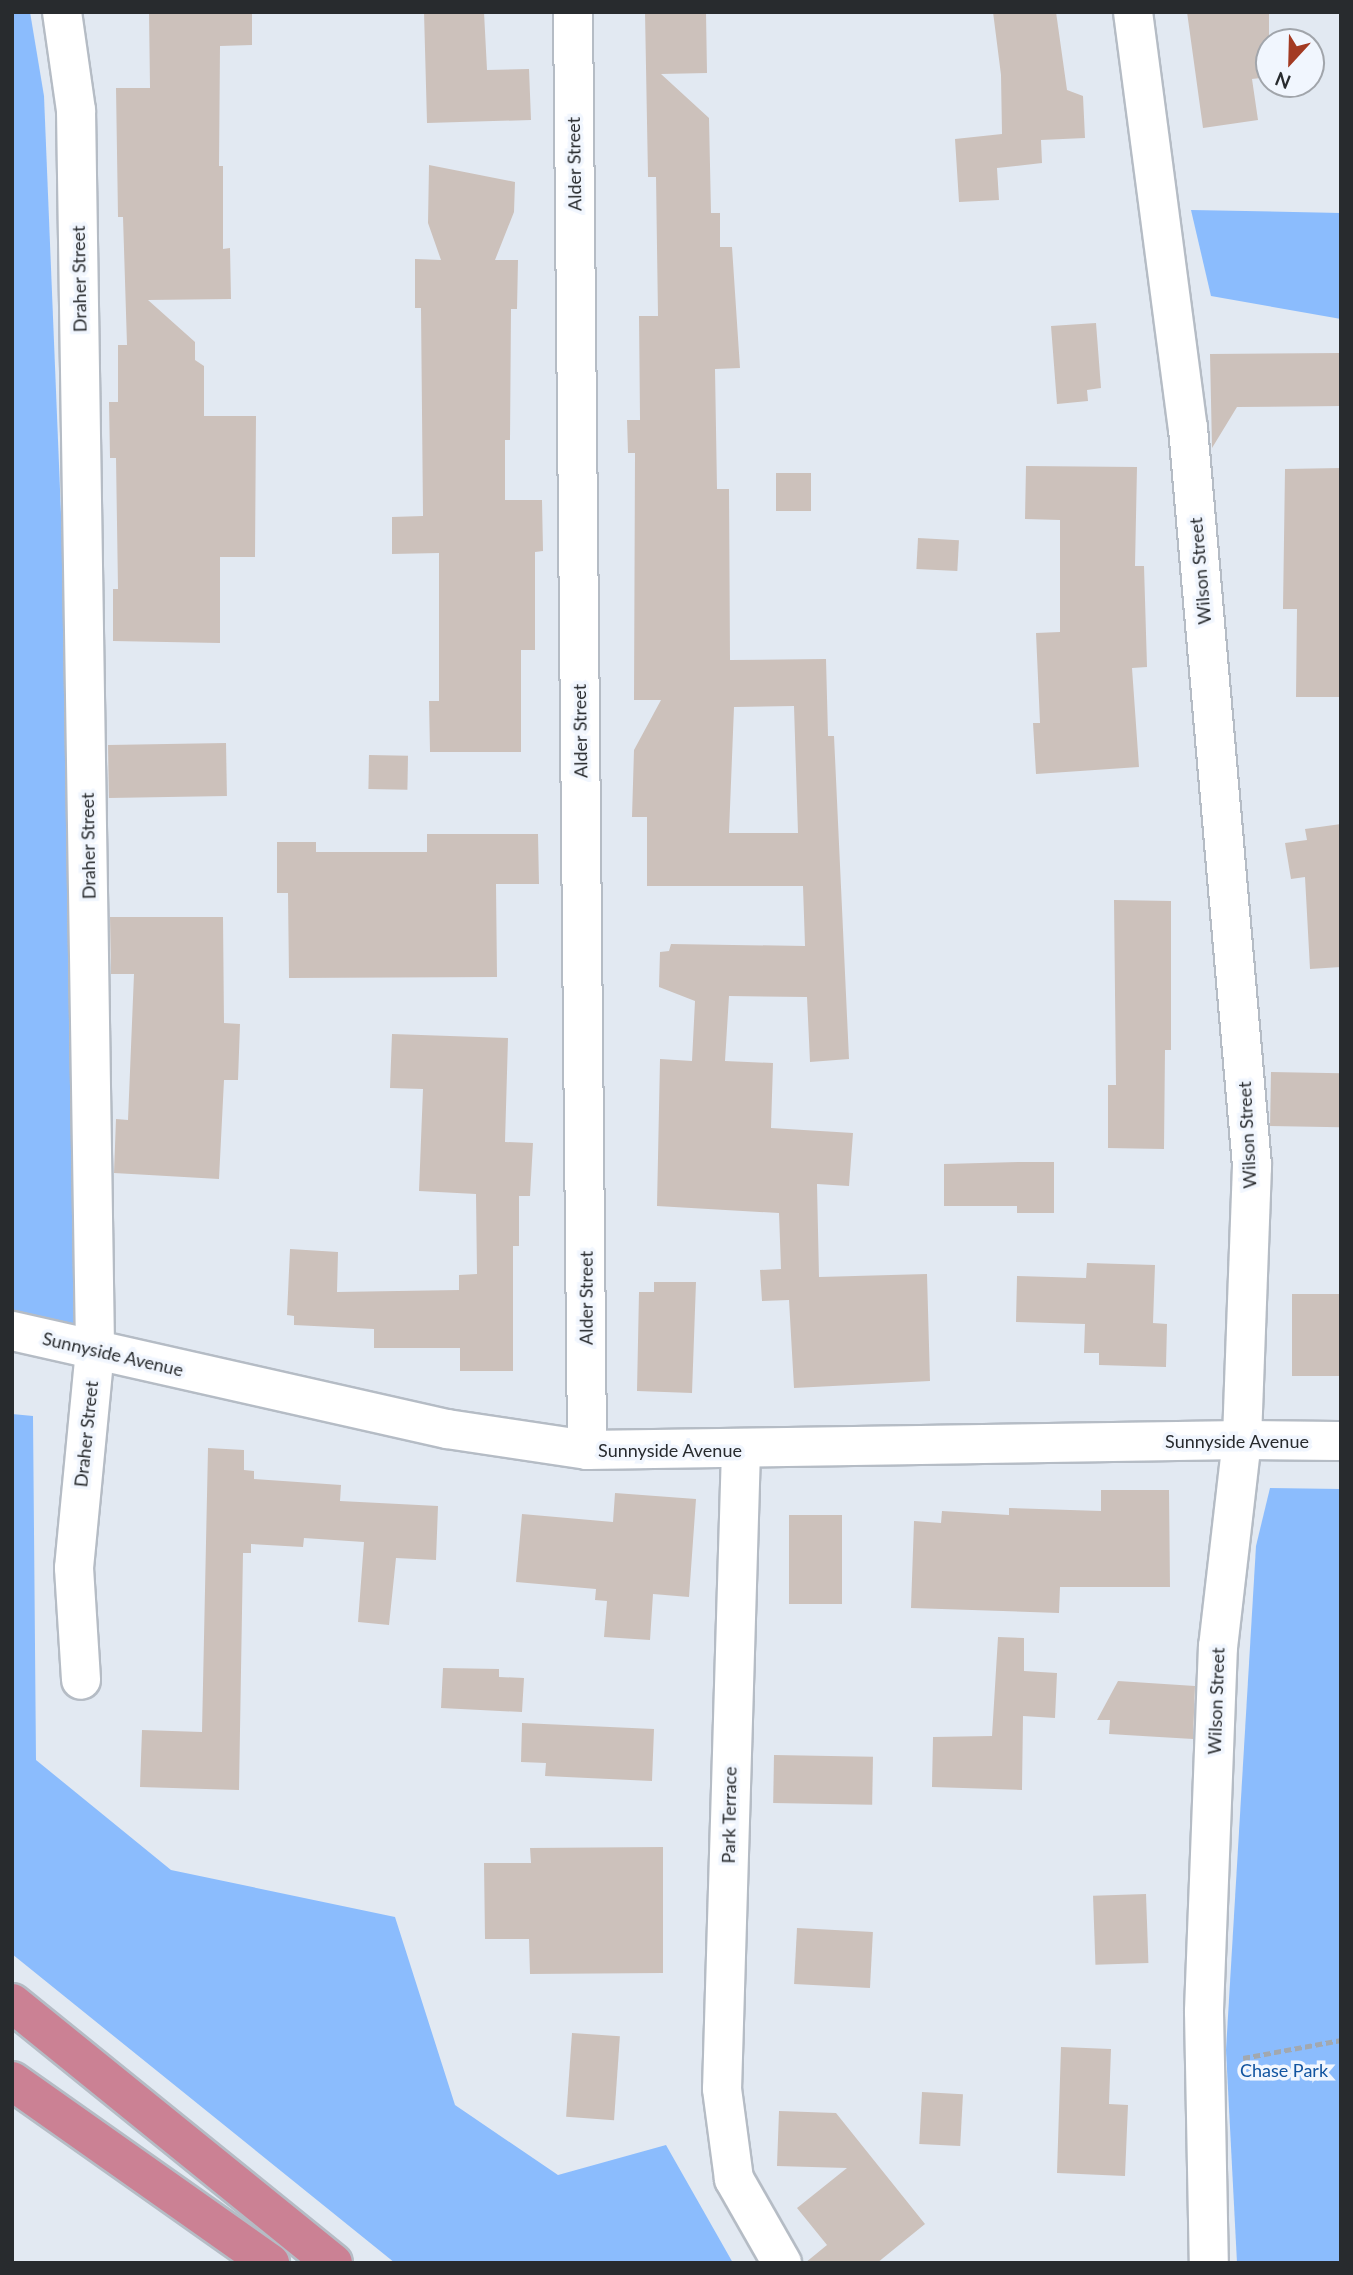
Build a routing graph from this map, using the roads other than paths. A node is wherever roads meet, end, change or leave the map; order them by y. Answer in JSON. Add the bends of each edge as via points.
{"nodes":[{"id":1,"x":62,"y":12,"type":"edge"},
{"id":2,"x":573,"y":12,"type":"edge"},
{"id":3,"x":1133,"y":12,"type":"edge"},
{"id":4,"x":12,"y":1331,"type":"edge"},
{"id":5,"x":95,"y":1350,"type":"junction"},
{"id":6,"x":1241,"y":1440,"type":"junction"},
{"id":7,"x":1341,"y":1441,"type":"edge"},
{"id":8,"x":587,"y":1450,"type":"junction"},
{"id":9,"x":741,"y":1450,"type":"junction"},
{"id":10,"x":81,"y":1680,"type":"dead end"},
{"id":11,"x":12,"y":2003,"type":"edge"},
{"id":12,"x":12,"y":2081,"type":"edge"},
{"id":13,"x":270,"y":2263,"type":"edge"},
{"id":14,"x":333,"y":2263,"type":"edge"},
{"id":15,"x":782,"y":2263,"type":"edge"},
{"id":16,"x":1209,"y":2263,"type":"edge"}],
"edges":[{"from":1,"to":5,"type":"street","name":"Draher Street","via":[[76,110]]},
{"from":2,"to":8,"type":"street","name":"Alder Street"},
{"from":3,"to":6,"type":"street","name":"Wilson Street","via":[[1188,428],[1252,1166]]},
{"from":4,"to":5,"type":"street","name":"Sunnyside Avenue"},
{"from":5,"to":8,"type":"street","name":"Sunnyside Avenue","via":[[447,1429]]},
{"from":5,"to":10,"type":"street","name":"Draher Street","via":[[74,1568]]},
{"from":6,"to":7,"type":"street","name":"Sunnyside Avenue"},
{"from":6,"to":9,"type":"street","name":"Sunnyside Avenue"},
{"from":6,"to":16,"type":"street","name":"Wilson Street","via":[[1218,1646],[1204,2065]]},
{"from":8,"to":9,"type":"street","name":"Sunnyside Avenue"},
{"from":9,"to":15,"type":"street","name":"Park Terrace","via":[[722,2089],[734,2179]]},
{"from":11,"to":14,"type":"highway"},
{"from":12,"to":13,"type":"highway"}]}
